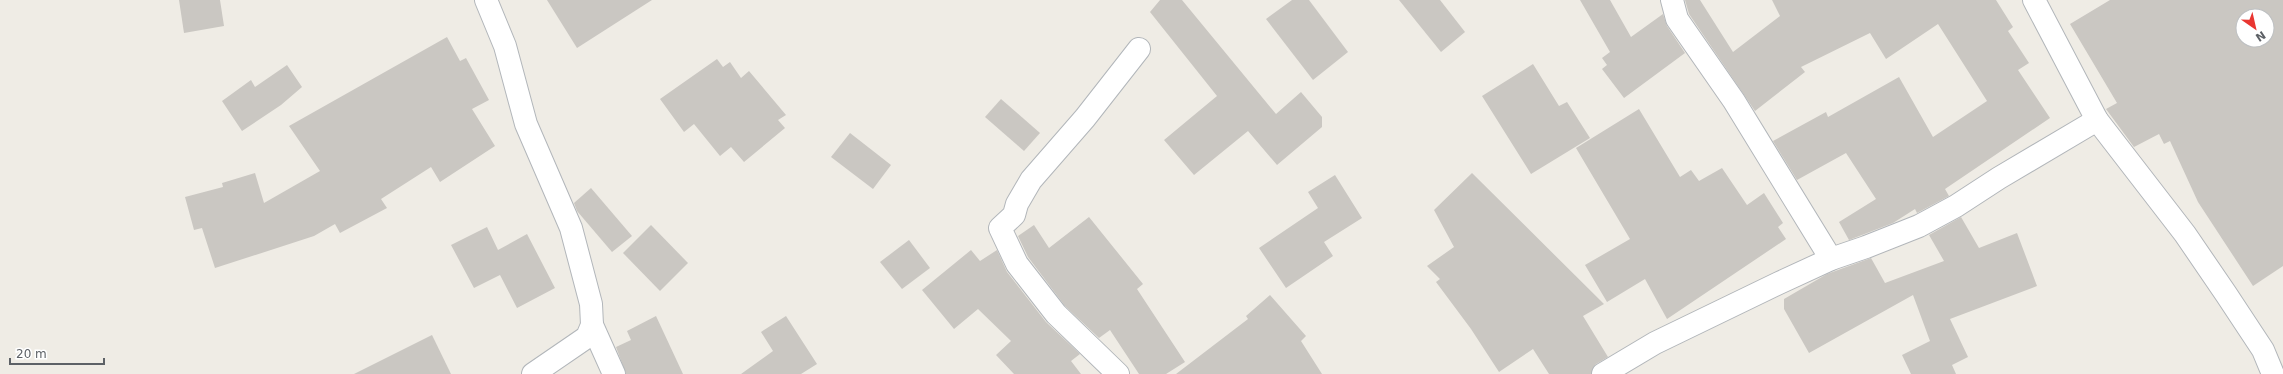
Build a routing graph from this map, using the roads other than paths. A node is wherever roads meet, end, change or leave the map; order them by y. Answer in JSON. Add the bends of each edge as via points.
{"nodes":[{"id":1,"x":486,"y":0,"type":"edge"},
{"id":2,"x":1672,"y":0,"type":"edge"},
{"id":3,"x":2034,"y":0,"type":"edge"},
{"id":4,"x":1139,"y":50,"type":"dead end"},
{"id":5,"x":2097,"y":120,"type":"junction"},
{"id":6,"x":1830,"y":259,"type":"junction"},
{"id":7,"x":592,"y":325,"type":"junction"},
{"id":8,"x":533,"y":374,"type":"edge"},
{"id":9,"x":614,"y":374,"type":"edge"},
{"id":10,"x":1118,"y":374,"type":"edge"},
{"id":11,"x":1603,"y":374,"type":"edge"},
{"id":12,"x":2273,"y":374,"type":"edge"}],
"edges":[{"from":1,"to":7,"type":"street","via":[[505,46],[526,124],[571,228],[586,282]]},
{"from":2,"to":6,"type":"street","via":[[1677,19],[1734,102]]},
{"from":3,"to":5,"type":"street"},
{"from":4,"to":10,"type":"street","via":[[1031,180],[1017,204],[1014,215],[1000,228],[1017,264],[1056,314]]},
{"from":5,"to":6,"type":"street","via":[[1919,226],[1866,248]]},
{"from":5,"to":12,"type":"street","via":[[2185,234],[2263,350]]},
{"from":6,"to":11,"type":"street","via":[[1655,343]]},
{"from":7,"to":8,"type":"street","via":[[583,341]]},
{"from":7,"to":9,"type":"street"}]}
